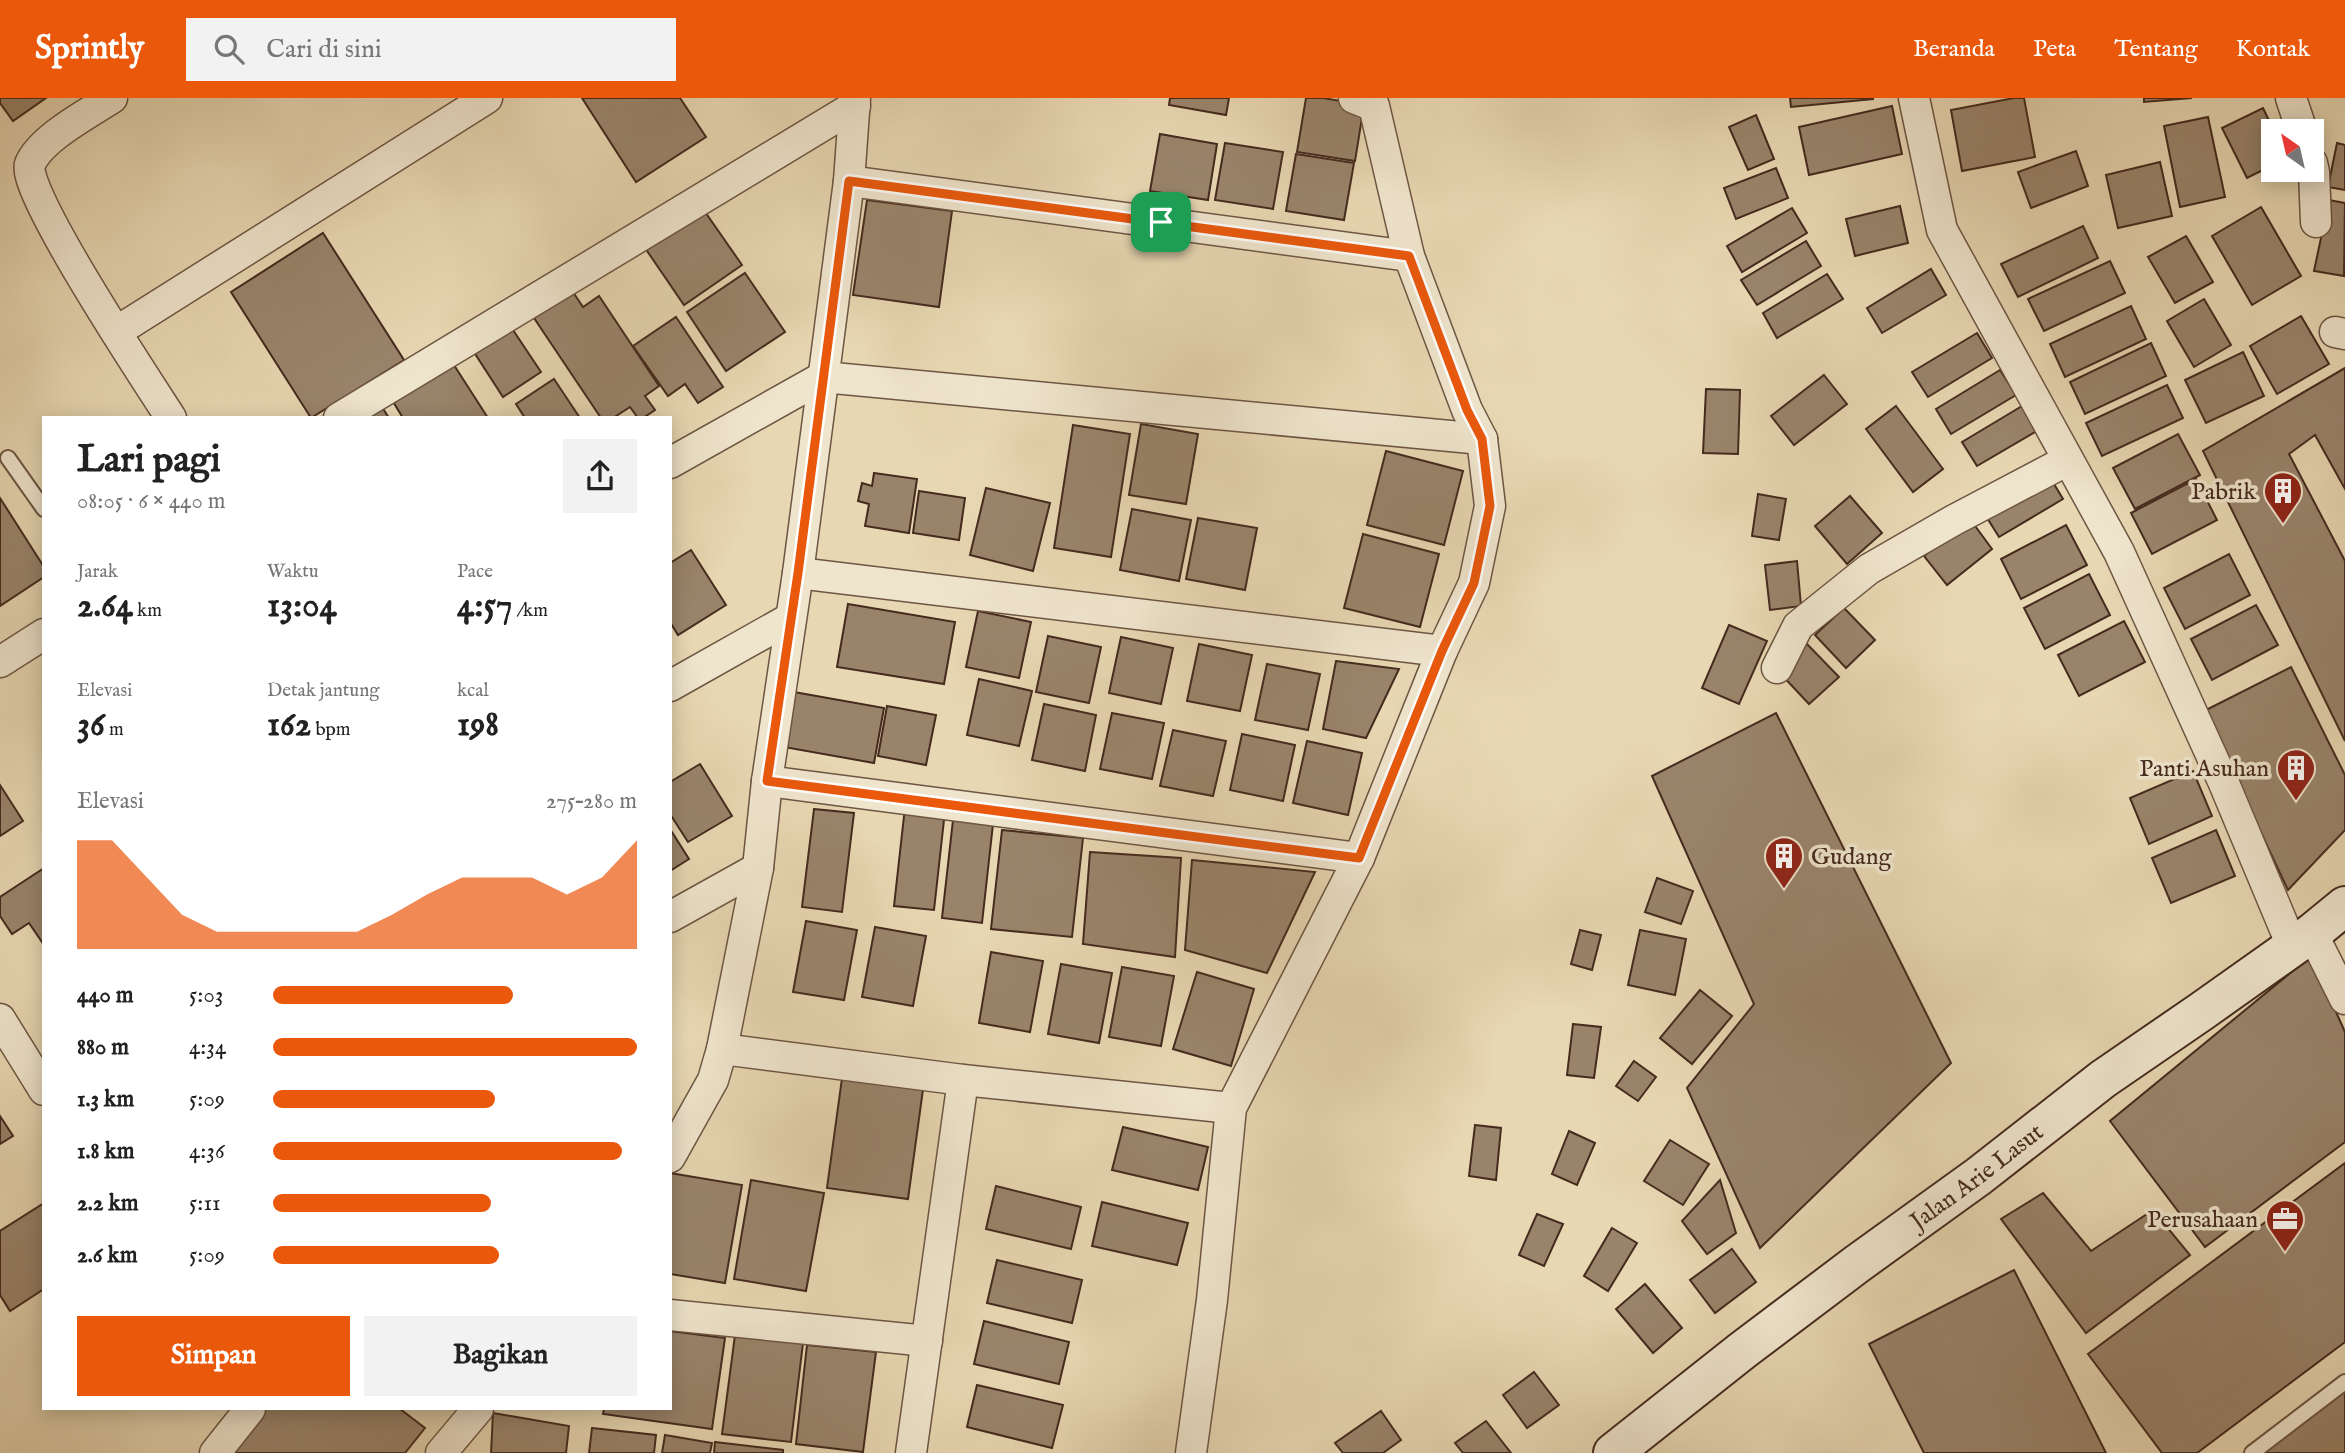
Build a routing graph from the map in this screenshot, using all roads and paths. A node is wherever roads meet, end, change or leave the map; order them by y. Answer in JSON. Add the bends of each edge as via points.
{"nodes":[{"id":1,"x":112,"y":98,"type":"edge"},
{"id":2,"x":487,"y":98,"type":"edge"},
{"id":3,"x":1354,"y":98,"type":"edge"},
{"id":4,"x":1914,"y":98,"type":"edge"},
{"id":5,"x":2291,"y":98,"type":"edge"},
{"id":6,"x":855,"y":102,"type":"edge"},
{"id":7,"x":2298,"y":119,"type":"edge"},
{"id":8,"x":849,"y":181,"type":"junction"},
{"id":9,"x":2315,"y":182,"type":"edge"},
{"id":10,"x":2316,"y":222,"type":"dead end"},
{"id":11,"x":1409,"y":256,"type":"junction"},
{"id":12,"x":116,"y":332,"type":"junction"},
{"id":13,"x":822,"y":377,"type":"junction"},
{"id":14,"x":170,"y":416,"type":"edge"},
{"id":15,"x":342,"y":416,"type":"edge"},
{"id":16,"x":1482,"y":439,"type":"junction"},
{"id":17,"x":8,"y":458,"type":"dead end"},
{"id":18,"x":2068,"y":460,"type":"junction"},
{"id":19,"x":672,"y":462,"type":"edge"},
{"id":20,"x":42,"y":506,"type":"edge"},
{"id":21,"x":798,"y":573,"type":"junction"},
{"id":22,"x":789,"y":619,"type":"junction"},
{"id":23,"x":42,"y":635,"type":"edge"},
{"id":24,"x":1442,"y":651,"type":"junction"},
{"id":25,"x":0,"y":662,"type":"edge"},
{"id":26,"x":1777,"y":668,"type":"dead end"},
{"id":27,"x":672,"y":685,"type":"edge"},
{"id":28,"x":767,"y":781,"type":"junction"},
{"id":29,"x":1359,"y":858,"type":"junction"},
{"id":30,"x":758,"y":868,"type":"junction"},
{"id":31,"x":2345,"y":906,"type":"edge"},
{"id":32,"x":672,"y":916,"type":"edge"},
{"id":33,"x":2302,"y":939,"type":"junction"},
{"id":34,"x":2345,"y":999,"type":"edge"},
{"id":35,"x":0,"y":1020,"type":"edge"},
{"id":36,"x":722,"y":1049,"type":"junction"},
{"id":37,"x":962,"y":1080,"type":"junction"},
{"id":38,"x":42,"y":1087,"type":"edge"},
{"id":39,"x":1231,"y":1108,"type":"junction"},
{"id":40,"x":672,"y":1153,"type":"edge"},
{"id":41,"x":672,"y":1315,"type":"edge"},
{"id":42,"x":927,"y":1341,"type":"junction"},
{"id":43,"x":2345,"y":1382,"type":"edge"},
{"id":44,"x":477,"y":1410,"type":"edge"},
{"id":45,"x":247,"y":1411,"type":"edge"},
{"id":46,"x":215,"y":1453,"type":"edge"},
{"id":47,"x":441,"y":1453,"type":"edge"},
{"id":48,"x":911,"y":1453,"type":"edge"},
{"id":49,"x":1191,"y":1453,"type":"edge"},
{"id":50,"x":1613,"y":1453,"type":"edge"},
{"id":51,"x":2252,"y":1453,"type":"edge"}],
"edges":[{"from":1,"to":12,"type":"street","via":[[40,149],[30,166],[33,187],[47,215]]},
{"from":2,"to":12,"type":"street"},
{"from":3,"to":11,"type":"street","via":[[1374,106]]},
{"from":4,"to":18,"type":"street","via":[[1942,230]]},
{"from":5,"to":7,"type":"street"},
{"from":6,"to":8,"type":"street"},
{"from":6,"to":15,"type":"street"},
{"from":8,"to":11,"type":"street"},
{"from":8,"to":13,"type":"street"},
{"from":9,"to":10,"type":"street"},
{"from":11,"to":16,"type":"street"},
{"from":12,"to":14,"type":"street"},
{"from":13,"to":16,"type":"street"},
{"from":13,"to":19,"type":"street"},
{"from":13,"to":21,"type":"street"},
{"from":16,"to":24,"type":"street","via":[[1490,506],[1474,583]]},
{"from":17,"to":20,"type":"lane"},
{"from":18,"to":26,"type":"street","via":[[1869,569],[1798,626]]},
{"from":18,"to":33,"type":"street","via":[[2119,552]]},
{"from":21,"to":22,"type":"street"},
{"from":21,"to":24,"type":"street"},
{"from":22,"to":27,"type":"street"},
{"from":22,"to":28,"type":"street"},
{"from":23,"to":25,"type":"street"},
{"from":24,"to":29,"type":"street"},
{"from":28,"to":29,"type":"street"},
{"from":28,"to":30,"type":"street"},
{"from":29,"to":39,"type":"street"},
{"from":30,"to":32,"type":"street"},
{"from":30,"to":36,"type":"street"},
{"from":31,"to":33,"type":"main road","name":"Jalan Arie Lasut"},
{"from":33,"to":34,"type":"street"},
{"from":33,"to":50,"type":"main road","name":"Jalan Arie Lasut","via":[[2103,1079]]},
{"from":35,"to":38,"type":"street"},
{"from":36,"to":37,"type":"street"},
{"from":36,"to":40,"type":"street","via":[[713,1080]]},
{"from":37,"to":39,"type":"street"},
{"from":37,"to":42,"type":"street"},
{"from":39,"to":49,"type":"street"},
{"from":41,"to":42,"type":"street"},
{"from":42,"to":48,"type":"street"},
{"from":43,"to":51,"type":"lane"},
{"from":44,"to":47,"type":"street"},
{"from":45,"to":46,"type":"street"}]}
